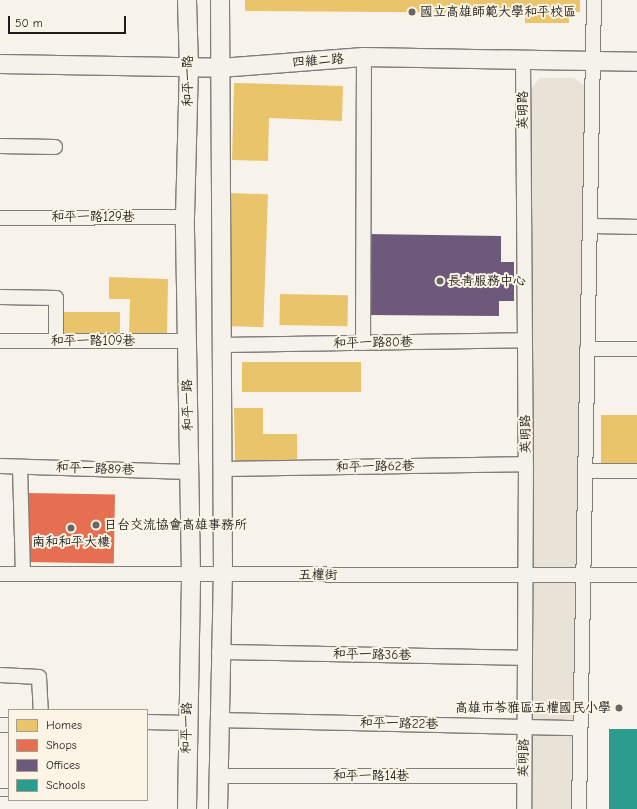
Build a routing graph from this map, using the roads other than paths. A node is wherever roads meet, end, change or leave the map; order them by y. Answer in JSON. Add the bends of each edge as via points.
{"nodes":[{"id":1,"x":187,"y":0,"type":"edge"},
{"id":2,"x":220,"y":0,"type":"edge"},
{"id":3,"x":594,"y":0,"type":"edge"},
{"id":4,"x":364,"y":57,"type":"junction"},
{"id":5,"x":523,"y":59,"type":"junction"},
{"id":6,"x":593,"y":61,"type":"junction"},
{"id":7,"x":637,"y":62,"type":"edge"},
{"id":8,"x":0,"y":64,"type":"edge"},
{"id":9,"x":189,"y":68,"type":"junction"},
{"id":10,"x":220,"y":68,"type":"junction"},
{"id":11,"x":0,"y":146,"type":"edge"},
{"id":12,"x":55,"y":147,"type":"dead end"},
{"id":13,"x":185,"y":217,"type":"junction"},
{"id":14,"x":0,"y":218,"type":"edge"},
{"id":15,"x":590,"y":226,"type":"junction"},
{"id":16,"x":637,"y":227,"type":"edge"},
{"id":17,"x":0,"y":297,"type":"edge"},
{"id":18,"x":524,"y":340,"type":"junction"},
{"id":19,"x":0,"y":341,"type":"edge"},
{"id":20,"x":56,"y":341,"type":"junction"},
{"id":21,"x":186,"y":341,"type":"junction"},
{"id":22,"x":363,"y":343,"type":"junction"},
{"id":23,"x":222,"y":345,"type":"junction"},
{"id":24,"x":588,"y":349,"type":"junction"},
{"id":25,"x":637,"y":349,"type":"edge"},
{"id":26,"x":526,"y":464,"type":"junction"},
{"id":27,"x":0,"y":466,"type":"edge"},
{"id":28,"x":20,"y":467,"type":"junction"},
{"id":29,"x":223,"y":469,"type":"junction"},
{"id":30,"x":585,"y":471,"type":"junction"},
{"id":31,"x":637,"y":471,"type":"edge"},
{"id":32,"x":189,"y":472,"type":"junction"},
{"id":33,"x":0,"y":574,"type":"edge"},
{"id":34,"x":23,"y":574,"type":"junction"},
{"id":35,"x":191,"y":574,"type":"junction"},
{"id":36,"x":223,"y":574,"type":"junction"},
{"id":37,"x":525,"y":575,"type":"junction"},
{"id":38,"x":583,"y":575,"type":"junction"},
{"id":39,"x":637,"y":575,"type":"edge"},
{"id":40,"x":219,"y":652,"type":"junction"},
{"id":41,"x":525,"y":658,"type":"junction"},
{"id":42,"x":0,"y":675,"type":"edge"},
{"id":43,"x":41,"y":709,"type":"edge"},
{"id":44,"x":218,"y":720,"type":"junction"},
{"id":45,"x":148,"y":722,"type":"edge"},
{"id":46,"x":187,"y":723,"type":"junction"},
{"id":47,"x":525,"y":726,"type":"junction"},
{"id":48,"x":580,"y":728,"type":"junction"},
{"id":49,"x":218,"y":776,"type":"junction"},
{"id":50,"x":524,"y":776,"type":"junction"},
{"id":51,"x":186,"y":809,"type":"edge"},
{"id":52,"x":218,"y":809,"type":"edge"},
{"id":53,"x":524,"y":809,"type":"edge"},
{"id":54,"x":579,"y":809,"type":"edge"}],
"edges":[{"from":1,"to":9,"type":"street","name":"和平一路"},
{"from":2,"to":10,"type":"street"},
{"from":3,"to":6,"type":"street"},
{"from":4,"to":5,"type":"street","name":"四維二路"},
{"from":4,"to":10,"type":"street","name":"四維二路"},
{"from":4,"to":22,"type":"street"},
{"from":5,"to":6,"type":"street","name":"四維二路"},
{"from":5,"to":18,"type":"street","name":"英明路"},
{"from":6,"to":7,"type":"street","name":"四維二路"},
{"from":6,"to":15,"type":"street"},
{"from":8,"to":9,"type":"street","name":"四維二路"},
{"from":9,"to":10,"type":"street","name":"四維二路"},
{"from":9,"to":13,"type":"street","name":"和平一路"},
{"from":10,"to":23,"type":"street"},
{"from":11,"to":12,"type":"street"},
{"from":13,"to":14,"type":"street","name":"和平一路129巷"},
{"from":13,"to":21,"type":"street","name":"和平一路"},
{"from":15,"to":16,"type":"street"},
{"from":15,"to":24,"type":"street"},
{"from":17,"to":20,"type":"street","via":[[56,298]]},
{"from":18,"to":22,"type":"street","name":"和平一路80巷"},
{"from":18,"to":26,"type":"street","name":"英明路"},
{"from":19,"to":20,"type":"street","name":"和平一路109巷"},
{"from":20,"to":21,"type":"street","name":"和平一路109巷"},
{"from":21,"to":32,"type":"street","name":"和平一路"},
{"from":22,"to":23,"type":"street","name":"和平一路80巷"},
{"from":23,"to":29,"type":"street"},
{"from":24,"to":25,"type":"street"},
{"from":24,"to":30,"type":"street"},
{"from":26,"to":29,"type":"street","name":"和平一路62巷"},
{"from":26,"to":37,"type":"street","name":"英明路"},
{"from":27,"to":28,"type":"street","name":"和平一路89巷"},
{"from":28,"to":32,"type":"street","name":"和平一路89巷"},
{"from":28,"to":34,"type":"street"},
{"from":29,"to":36,"type":"street"},
{"from":30,"to":31,"type":"street"},
{"from":30,"to":38,"type":"street"},
{"from":32,"to":35,"type":"street","name":"和平一路"},
{"from":33,"to":34,"type":"street","name":"五權街"},
{"from":34,"to":35,"type":"street","name":"五權街"},
{"from":35,"to":36,"type":"street","name":"五權街"},
{"from":35,"to":46,"type":"street","name":"和平一路"},
{"from":36,"to":37,"type":"street","name":"五權街"},
{"from":36,"to":40,"type":"street"},
{"from":37,"to":38,"type":"street","name":"五權街"},
{"from":37,"to":41,"type":"street","name":"英明路"},
{"from":38,"to":39,"type":"street","name":"五權街"},
{"from":38,"to":48,"type":"street"},
{"from":40,"to":41,"type":"street","name":"和平一路36巷"},
{"from":40,"to":44,"type":"street"},
{"from":41,"to":47,"type":"street","name":"英明路"},
{"from":42,"to":43,"type":"street","via":[[39,676]]},
{"from":44,"to":47,"type":"street","name":"和平一路22巷"},
{"from":44,"to":49,"type":"street"},
{"from":45,"to":46,"type":"street"},
{"from":46,"to":51,"type":"street","name":"和平一路"},
{"from":47,"to":48,"type":"street","name":"和平一路22巷"},
{"from":47,"to":50,"type":"street","name":"英明路"},
{"from":48,"to":54,"type":"street"},
{"from":49,"to":50,"type":"street","name":"和平一路14巷"},
{"from":49,"to":52,"type":"street"},
{"from":50,"to":53,"type":"street","name":"英明路"}]}
